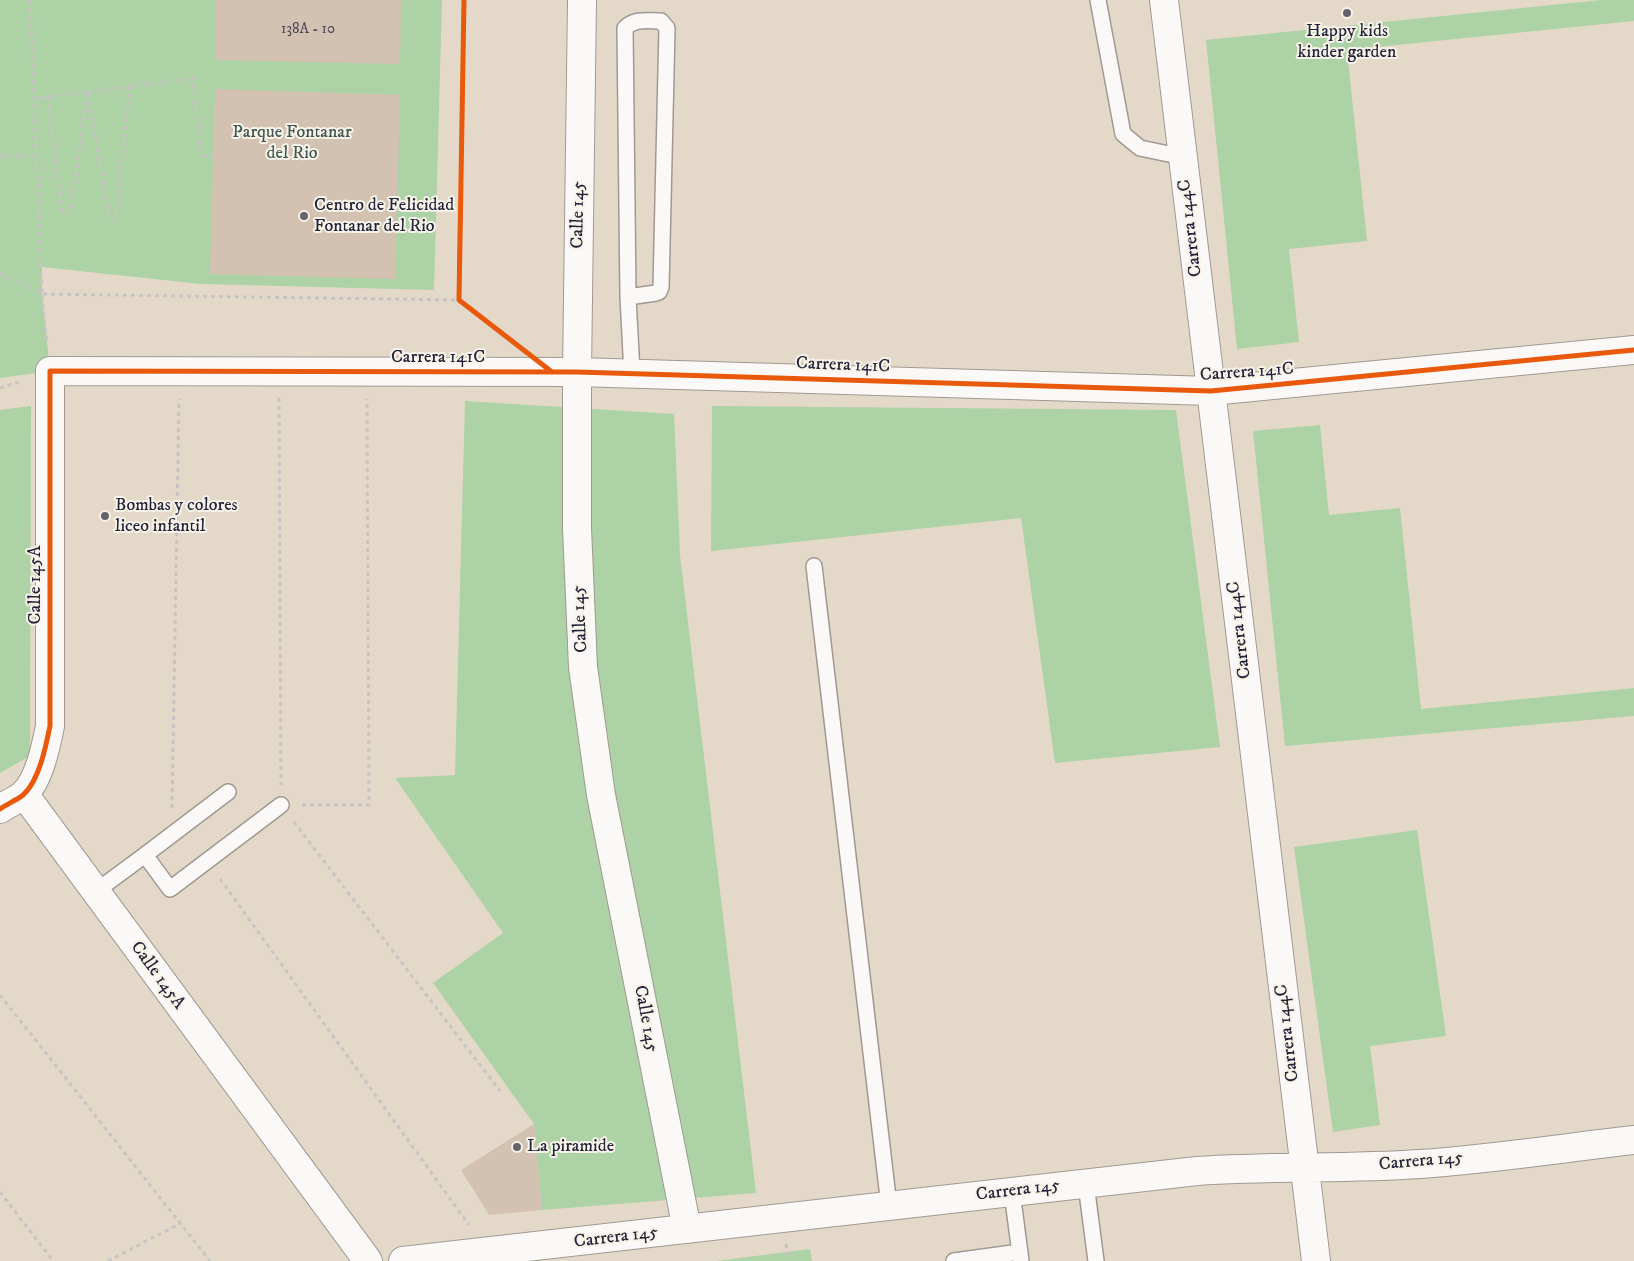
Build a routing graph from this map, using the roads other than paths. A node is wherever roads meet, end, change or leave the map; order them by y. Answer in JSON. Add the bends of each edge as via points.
{"nodes":[{"id":1,"x":582,"y":0,"type":"edge"},
{"id":2,"x":1098,"y":0,"type":"edge"},
{"id":3,"x":1164,"y":0,"type":"edge"},
{"id":4,"x":1183,"y":158,"type":"junction"},
{"id":5,"x":628,"y":297,"type":"junction"},
{"id":6,"x":1634,"y":350,"type":"edge"},
{"id":7,"x":50,"y":371,"type":"joint"},
{"id":8,"x":577,"y":372,"type":"junction"},
{"id":9,"x":632,"y":374,"type":"junction"},
{"id":10,"x":1211,"y":391,"type":"junction"},
{"id":11,"x":814,"y":566,"type":"dead end"},
{"id":12,"x":228,"y":792,"type":"dead end"},
{"id":13,"x":24,"y":794,"type":"junction"},
{"id":14,"x":281,"y":805,"type":"road end"},
{"id":15,"x":0,"y":809,"type":"edge"},
{"id":16,"x":145,"y":855,"type":"junction"},
{"id":17,"x":95,"y":892,"type":"junction"},
{"id":18,"x":1634,"y":1140,"type":"edge"},
{"id":19,"x":1304,"y":1167,"type":"junction"},
{"id":20,"x":1086,"y":1184,"type":"junction"},
{"id":21,"x":1012,"y":1192,"type":"junction"},
{"id":22,"x":889,"y":1206,"type":"junction"},
{"id":23,"x":687,"y":1229,"type":"junction"},
{"id":24,"x":1021,"y":1256,"type":"edge"},
{"id":25,"x":368,"y":1261,"type":"edge"},
{"id":26,"x":403,"y":1261,"type":"edge"},
{"id":27,"x":954,"y":1261,"type":"edge"},
{"id":28,"x":1096,"y":1261,"type":"edge"},
{"id":29,"x":1316,"y":1261,"type":"edge"}],
"edges":[{"from":1,"to":8,"type":"street","name":"Calle 145"},
{"from":2,"to":4,"type":"lane","via":[[1123,134],[1140,148]]},
{"from":3,"to":4,"type":"street","name":"Carrera 144C"},
{"from":4,"to":10,"type":"street","name":"Carrera 144C"},
{"from":5,"to":5,"type":"lane","via":[[625,28],[635,21],[661,21],[667,28],[661,287],[656,293]]},
{"from":5,"to":9,"type":"lane"},
{"from":6,"to":10,"type":"street","name":"Carrera 141C"},
{"from":7,"to":8,"type":"street","name":"Carrera 141C"},
{"from":7,"to":13,"type":"street","name":"Calle 145A","via":[[50,726],[45,753]]},
{"from":8,"to":9,"type":"street","name":"Carrera 141C"},
{"from":8,"to":23,"type":"street","name":"Calle 145","via":[[577,528],[584,667],[601,795]]},
{"from":9,"to":10,"type":"street","name":"Carrera 141C"},
{"from":10,"to":19,"type":"street","name":"Carrera 144C"},
{"from":11,"to":22,"type":"lane"},
{"from":12,"to":16,"type":"lane"},
{"from":13,"to":15,"type":"street"},
{"from":13,"to":17,"type":"street","name":"Calle 145A"},
{"from":14,"to":16,"type":"lane","via":[[170,889]]},
{"from":16,"to":17,"type":"lane"},
{"from":17,"to":25,"type":"street","name":"Calle 145A"},
{"from":18,"to":19,"type":"street","name":"Carrera 145","via":[[1421,1164]]},
{"from":19,"to":20,"type":"street","name":"Carrera 145","via":[[1197,1171]]},
{"from":19,"to":29,"type":"street","name":"Carrera 144C"},
{"from":20,"to":21,"type":"street","name":"Carrera 145"},
{"from":20,"to":28,"type":"lane"},
{"from":21,"to":22,"type":"street","name":"Carrera 145"},
{"from":21,"to":24,"type":"lane"},
{"from":22,"to":23,"type":"street","name":"Carrera 145"},
{"from":23,"to":26,"type":"street","name":"Carrera 145"},
{"from":24,"to":27,"type":"lane"}]}
